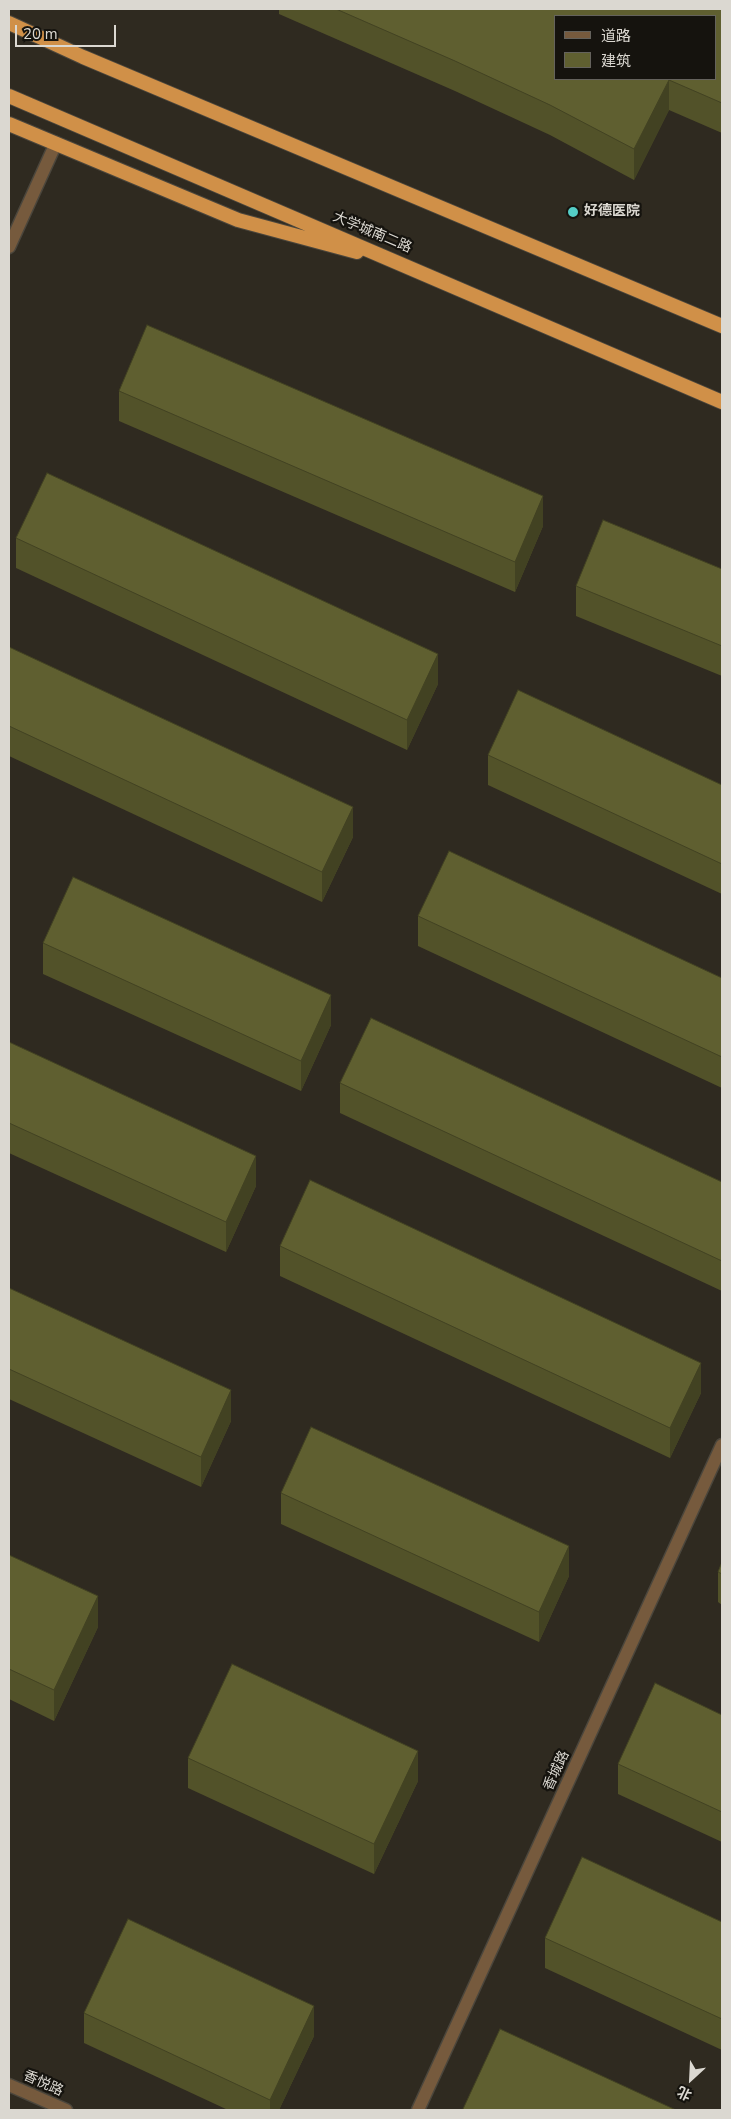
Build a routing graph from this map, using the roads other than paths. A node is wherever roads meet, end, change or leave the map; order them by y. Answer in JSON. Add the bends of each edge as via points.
{"nodes":[{"id":1,"x":9,"y":23,"type":"edge"},
{"id":2,"x":9,"y":96,"type":"edge"},
{"id":3,"x":9,"y":124,"type":"edge"},
{"id":4,"x":56,"y":143,"type":"junction"},
{"id":5,"x":9,"y":247,"type":"edge"},
{"id":6,"x":404,"y":264,"type":"junction"},
{"id":7,"x":722,"y":326,"type":"edge"},
{"id":8,"x":722,"y":402,"type":"edge"},
{"id":9,"x":722,"y":1445,"type":"edge"},
{"id":10,"x":9,"y":2084,"type":"edge"},
{"id":11,"x":66,"y":2110,"type":"edge"},
{"id":12,"x":418,"y":2110,"type":"edge"}],
"edges":[{"from":1,"to":7,"type":"highway"},
{"from":2,"to":6,"type":"highway","name":"大学城南二路"},
{"from":3,"to":4,"type":"highway"},
{"from":4,"to":5,"type":"street"},
{"from":4,"to":6,"type":"highway","via":[[238,220]]},
{"from":6,"to":8,"type":"highway","name":"大学城南二路"},
{"from":9,"to":12,"type":"street","name":"香城路"},
{"from":10,"to":11,"type":"street","name":"香悦路"}]}
